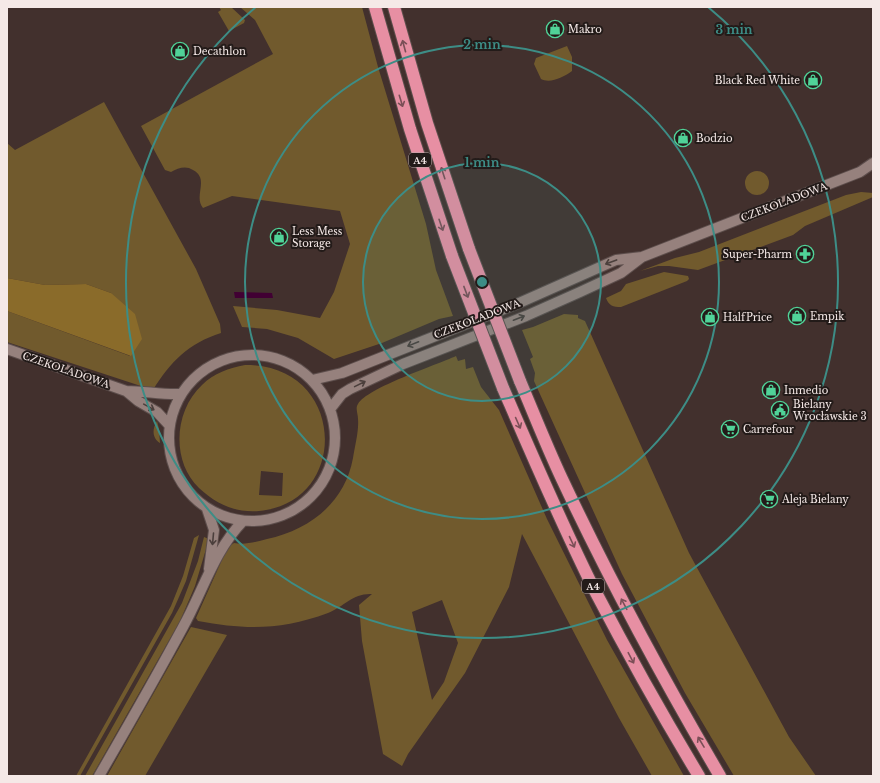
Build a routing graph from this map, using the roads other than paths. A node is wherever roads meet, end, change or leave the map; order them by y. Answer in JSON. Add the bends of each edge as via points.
{"nodes":[{"id":1,"x":375,"y":7,"type":"edge"},
{"id":2,"x":394,"y":7,"type":"edge"},
{"id":3,"x":873,"y":163,"type":"edge"},
{"id":4,"x":873,"y":171,"type":"edge"},
{"id":5,"x":860,"y":172,"type":"junction"},
{"id":6,"x":642,"y":258,"type":"junction"},
{"id":7,"x":7,"y":349,"type":"edge"},
{"id":8,"x":312,"y":380,"type":"junction"},
{"id":9,"x":126,"y":391,"type":"junction"},
{"id":10,"x":181,"y":394,"type":"junction"},
{"id":11,"x":331,"y":408,"type":"junction"},
{"id":12,"x":170,"y":426,"type":"junction"},
{"id":13,"x":207,"y":509,"type":"junction"},
{"id":14,"x":243,"y":521,"type":"junction"},
{"id":15,"x":209,"y":570,"type":"junction"},
{"id":16,"x":99,"y":776,"type":"edge"},
{"id":17,"x":699,"y":776,"type":"edge"},
{"id":18,"x":720,"y":776,"type":"edge"}],
"edges":[{"from":1,"to":17,"type":"highway","number":"A4","one_way":true,"bridge":true,"via":[[410,129],[452,256],[503,388],[545,485],[594,587],[660,711]]},
{"from":18,"to":2,"type":"highway","number":"A4","one_way":true,"bridge":true,"via":[[675,699],[611,579],[562,478],[520,381],[469,250],[427,123]]},
{"from":3,"to":5,"type":"main road","name":"CZEKOLADOWA"},
{"from":4,"to":5,"type":"main road","name":"CZEKOLADOWA"},
{"from":5,"to":6,"type":"main road","name":"CZEKOLADOWA"},
{"from":6,"to":8,"type":"main road","name":"CZEKOLADOWA","one_way":true,"via":[[616,260],[519,303],[342,373]]},
{"from":11,"to":6,"type":"main road","name":"CZEKOLADOWA","one_way":true,"via":[[342,394],[350,389],[403,364],[580,292],[621,273]]},
{"from":7,"to":9,"type":"main road","name":"CZEKOLADOWA"},
{"from":8,"to":10,"type":"main road","via":[[282,360],[260,355],[236,356],[219,361],[202,371]]},
{"from":8,"to":11,"type":"main road"},
{"from":9,"to":10,"type":"main road","name":"CZEKOLADOWA"},
{"from":9,"to":12,"type":"main road","name":"CZEKOLADOWA","one_way":true,"via":[[138,402],[157,412]]},
{"from":10,"to":12,"type":"main road","via":[[174,408]]},
{"from":11,"to":14,"type":"main road","via":[[335,428],[334,454],[317,491],[297,509],[284,515],[268,520]]},
{"from":12,"to":13,"type":"main road","via":[[169,446],[176,471],[193,496]]},
{"from":13,"to":14,"type":"main road"},
{"from":13,"to":15,"type":"main road","one_way":true,"via":[[214,530]]},
{"from":14,"to":15,"type":"main road","via":[[228,538]]},
{"from":15,"to":16,"type":"main road","via":[[184,626]]}]}
